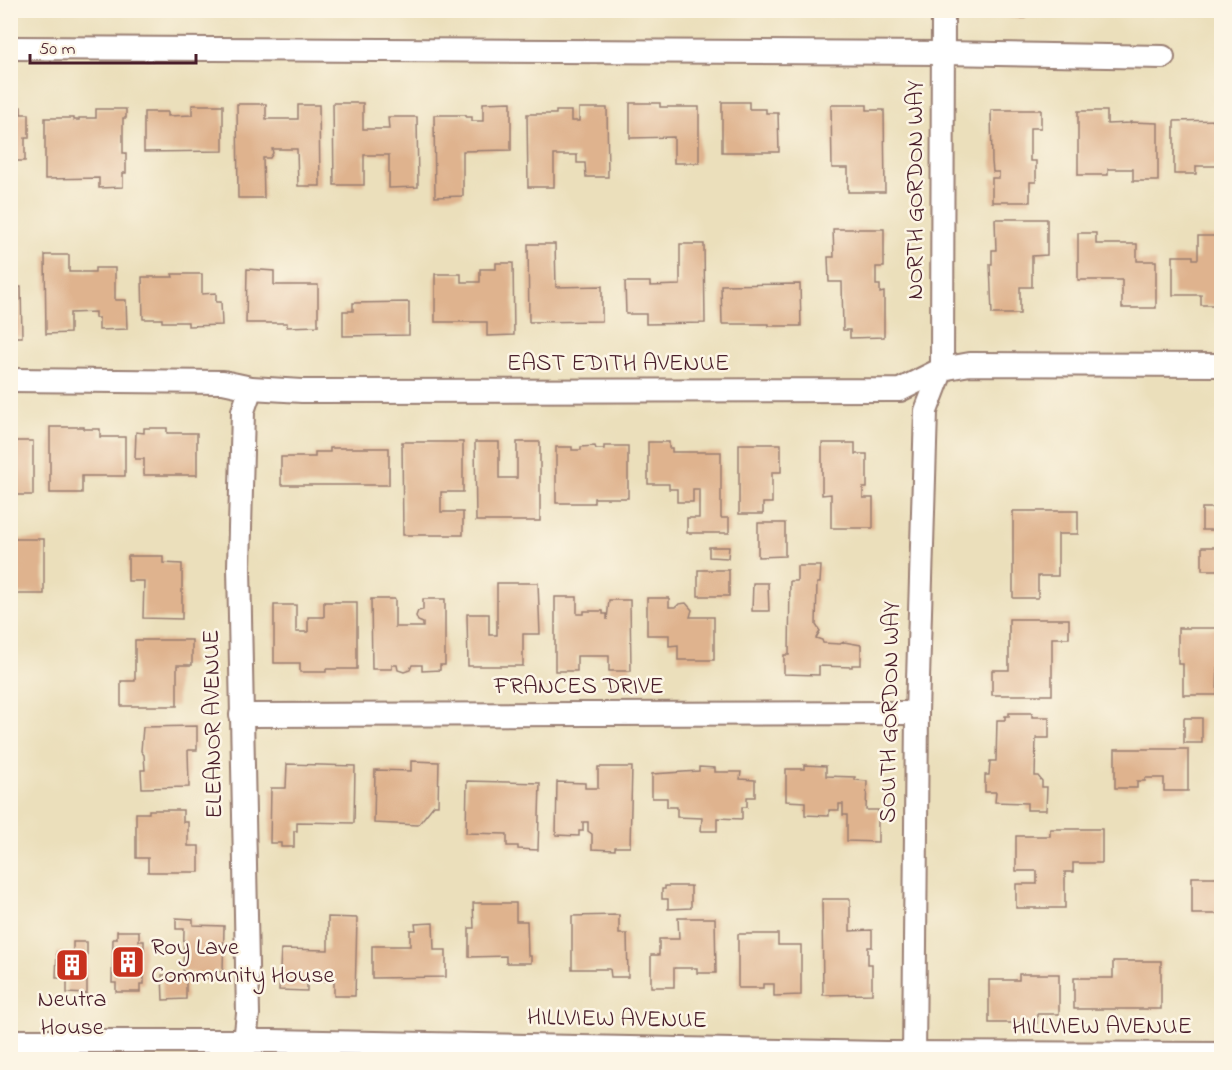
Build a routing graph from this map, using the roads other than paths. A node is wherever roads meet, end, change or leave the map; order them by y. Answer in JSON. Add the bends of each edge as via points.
{"nodes":[{"id":1,"x":943,"y":10,"type":"edge"},
{"id":2,"x":10,"y":48,"type":"edge"},
{"id":3,"x":943,"y":53,"type":"junction"},
{"id":4,"x":1163,"y":57,"type":"dead end"},
{"id":5,"x":1221,"y":365,"type":"edge"},
{"id":6,"x":942,"y":369,"type":"junction"},
{"id":7,"x":10,"y":380,"type":"edge"},
{"id":8,"x":251,"y":388,"type":"junction"},
{"id":9,"x":917,"y":713,"type":"junction"},
{"id":10,"x":241,"y":715,"type":"junction"},
{"id":11,"x":10,"y":1041,"type":"edge"},
{"id":12,"x":243,"y":1050,"type":"edge"},
{"id":13,"x":1221,"y":1054,"type":"edge"},
{"id":14,"x":914,"y":1056,"type":"edge"}],
"edges":[{"from":1,"to":3,"type":"street","name":"NORTH GORDON WAY"},
{"from":2,"to":3,"type":"street"},
{"from":3,"to":4,"type":"street"},
{"from":3,"to":6,"type":"street","name":"NORTH GORDON WAY"},
{"from":5,"to":6,"type":"street","name":"EAST EDITH AVENUE","via":[[970,364]]},
{"from":6,"to":8,"type":"street","name":"EAST EDITH AVENUE","via":[[900,390]]},
{"from":6,"to":9,"type":"street","name":"SOUTH GORDON WAY","via":[[926,411]]},
{"from":7,"to":8,"type":"street","name":"EAST EDITH AVENUE","via":[[224,382]]},
{"from":8,"to":10,"type":"street","name":"ELEANOR AVENUE","via":[[243,411]]},
{"from":9,"to":10,"type":"street","name":"FRANCES DRIVE"},
{"from":9,"to":14,"type":"street","name":"SOUTH GORDON WAY"},
{"from":10,"to":12,"type":"street","name":"ELEANOR AVENUE","via":[[248,1014]]},
{"from":11,"to":12,"type":"street","name":"HILLVIEW AVENUE"},
{"from":12,"to":14,"type":"street","name":"HILLVIEW AVENUE"},
{"from":13,"to":14,"type":"street","name":"HILLVIEW AVENUE"}]}
